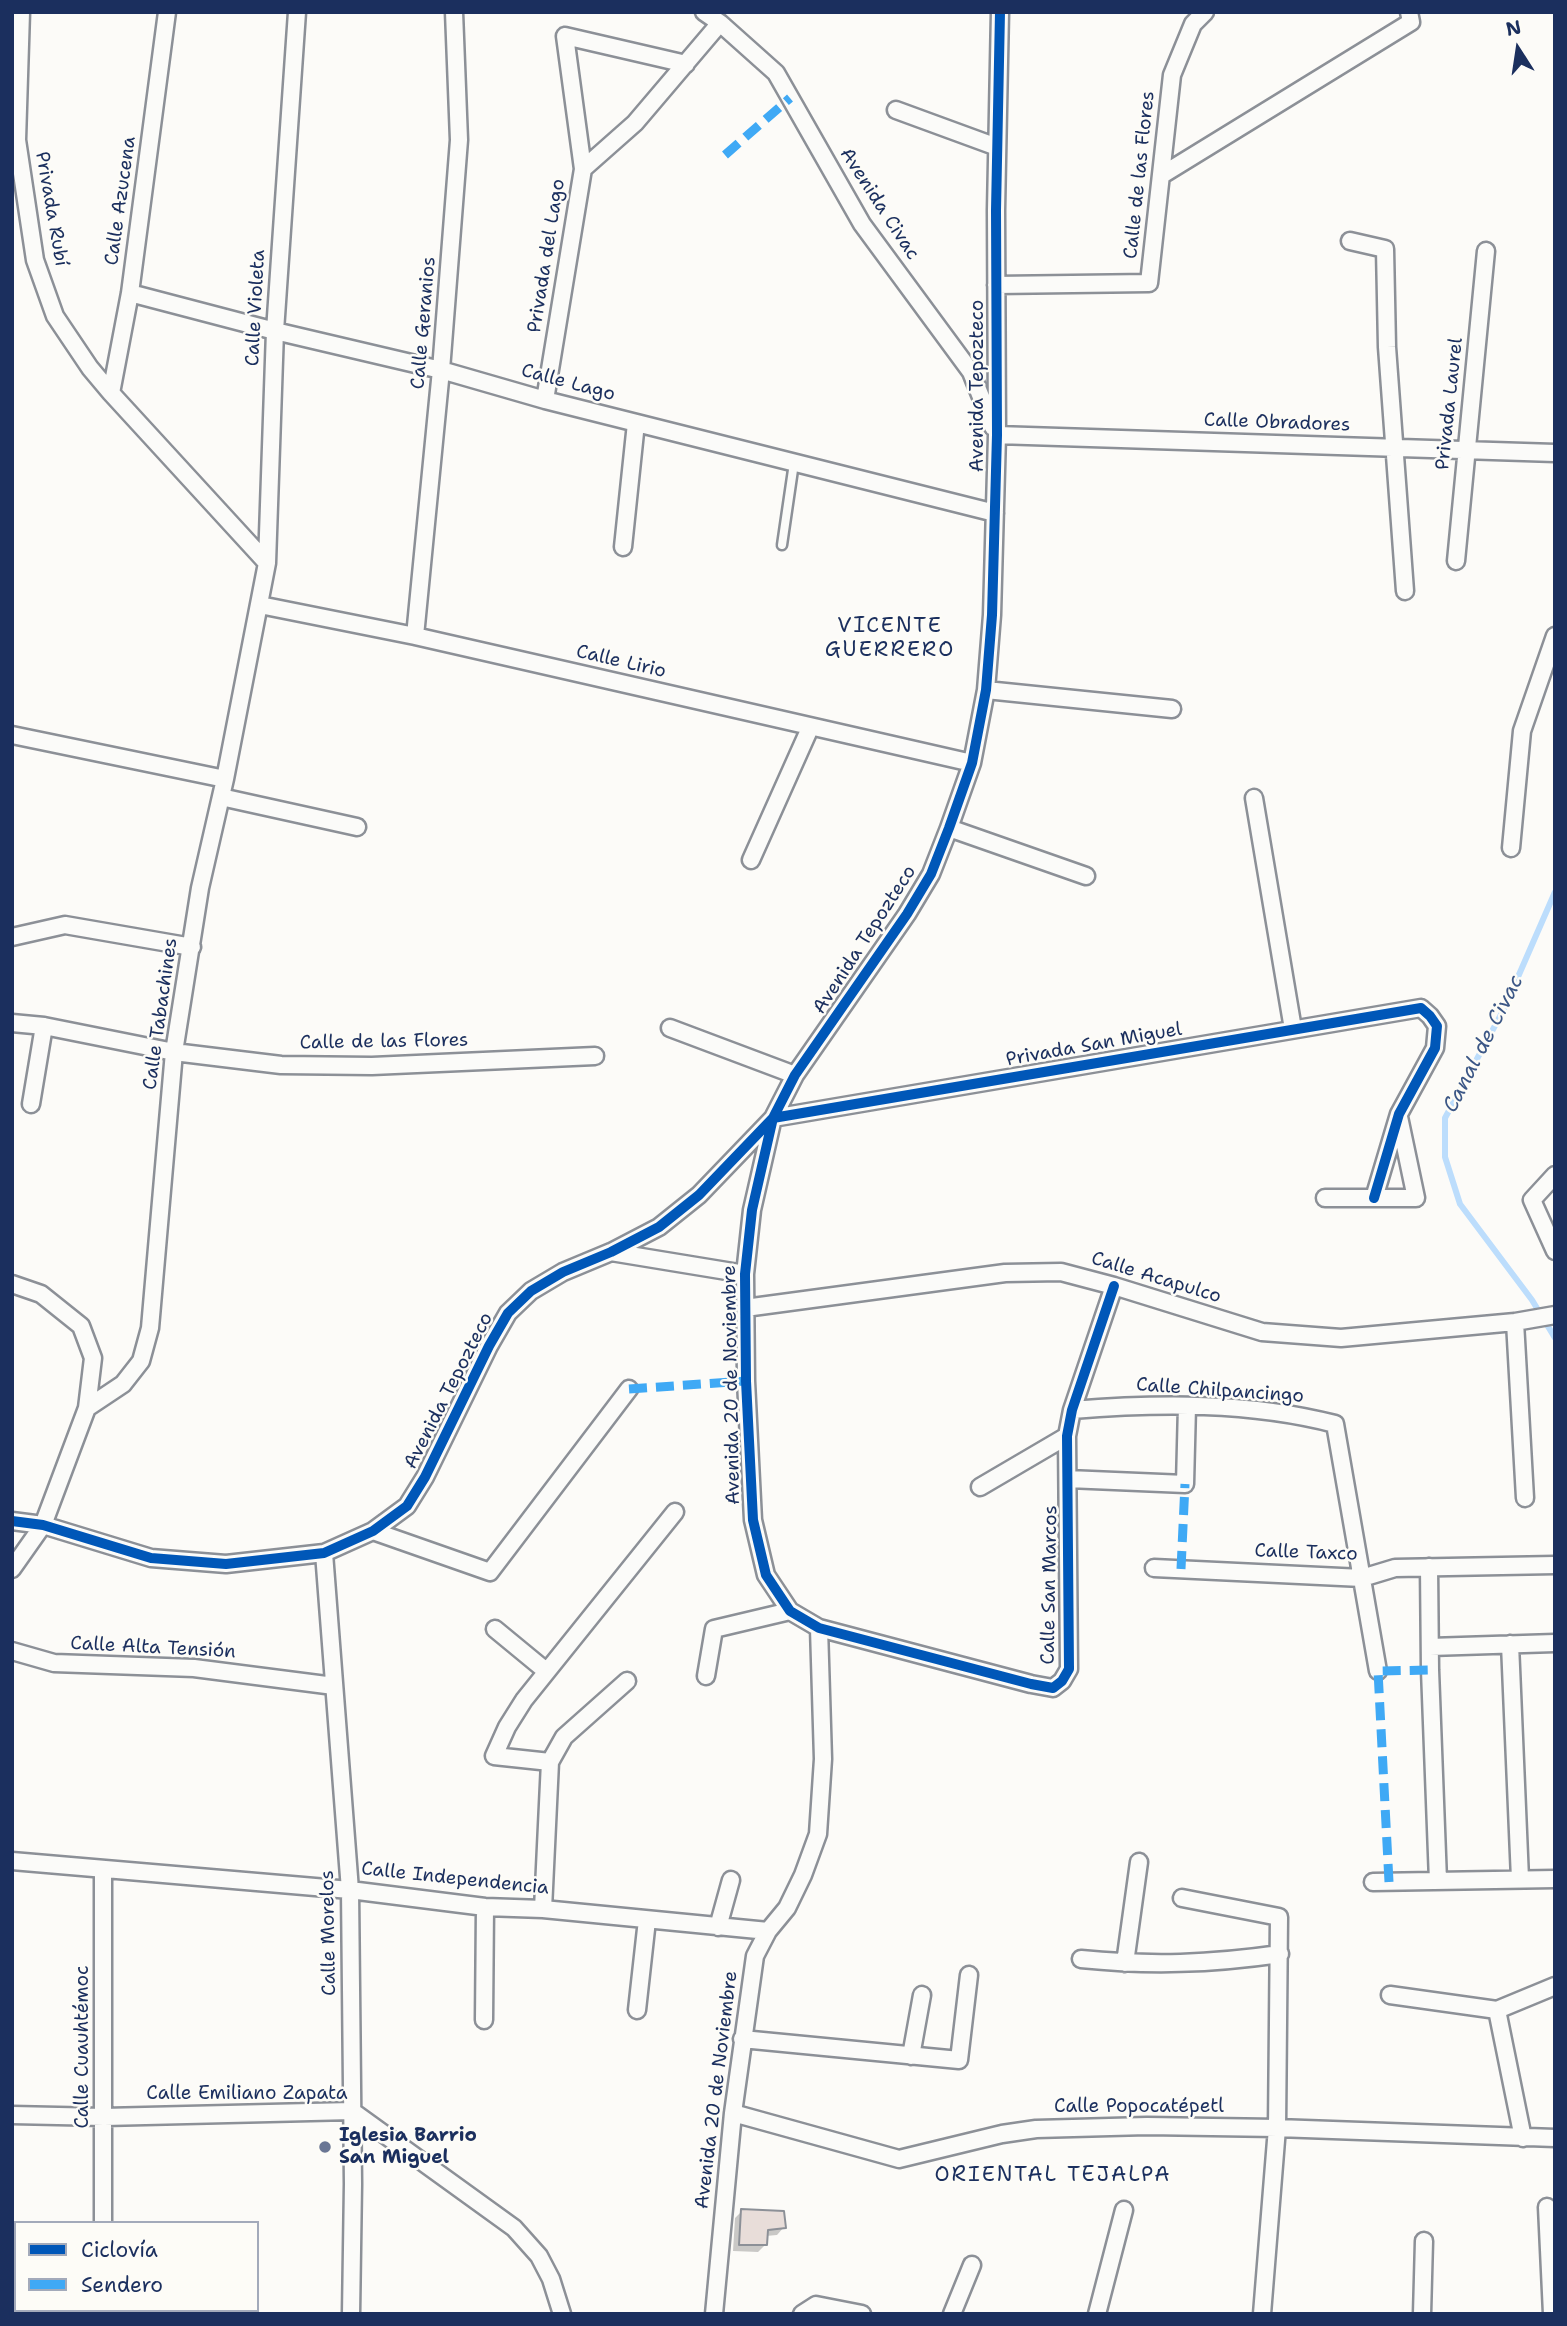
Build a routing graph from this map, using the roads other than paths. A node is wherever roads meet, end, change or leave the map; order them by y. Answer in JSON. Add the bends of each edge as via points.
{"nodes":[{"id":1,"x":21,"y":12,"type":"edge"},
{"id":2,"x":167,"y":12,"type":"edge"},
{"id":3,"x":297,"y":12,"type":"edge"},
{"id":4,"x":454,"y":12,"type":"edge"},
{"id":5,"x":705,"y":12,"type":"edge"},
{"id":6,"x":1000,"y":12,"type":"edge"},
{"id":7,"x":1205,"y":12,"type":"edge"},
{"id":8,"x":1409,"y":12,"type":"edge"},
{"id":9,"x":720,"y":23,"type":"junction"},
{"id":10,"x":686,"y":64,"type":"junction"},
{"id":11,"x":896,"y":110,"type":"dead end"},
{"id":12,"x":997,"y":147,"type":"junction"},
{"id":13,"x":583,"y":169,"type":"junction"},
{"id":14,"x":1162,"y":175,"type":"junction"},
{"id":15,"x":1350,"y":241,"type":"dead end"},
{"id":16,"x":1486,"y":251,"type":"dead end"},
{"id":17,"x":996,"y":285,"type":"junction"},
{"id":18,"x":130,"y":293,"type":"junction"},
{"id":19,"x":275,"y":331,"type":"junction"},
{"id":20,"x":441,"y":370,"type":"junction"},
{"id":21,"x":111,"y":393,"type":"junction"},
{"id":22,"x":545,"y":400,"type":"junction"},
{"id":23,"x":636,"y":423,"type":"junction"},
{"id":24,"x":997,"y":435,"type":"junction"},
{"id":25,"x":1396,"y":448,"type":"junction"},
{"id":26,"x":1466,"y":450,"type":"junction"},
{"id":27,"x":1555,"y":453,"type":"edge"},
{"id":28,"x":794,"y":463,"type":"junction"},
{"id":29,"x":995,"y":513,"type":"junction"},
{"id":30,"x":782,"y":545,"type":"dead end"},
{"id":31,"x":623,"y":547,"type":"dead end"},
{"id":32,"x":1456,"y":561,"type":"dead end"},
{"id":33,"x":267,"y":563,"type":"junction"},
{"id":34,"x":1405,"y":591,"type":"dead end"},
{"id":35,"x":260,"y":605,"type":"junction"},
{"id":36,"x":415,"y":636,"type":"junction"},
{"id":37,"x":1555,"y":636,"type":"edge"},
{"id":38,"x":986,"y":690,"type":"junction"},
{"id":39,"x":1172,"y":709,"type":"dead end"},
{"id":40,"x":810,"y":728,"type":"junction"},
{"id":41,"x":12,"y":735,"type":"edge"},
{"id":42,"x":972,"y":763,"type":"junction"},
{"id":43,"x":226,"y":779,"type":"junction"},
{"id":44,"x":221,"y":797,"type":"junction"},
{"id":45,"x":1254,"y":798,"type":"dead end"},
{"id":46,"x":358,"y":827,"type":"dead end"},
{"id":47,"x":950,"y":828,"type":"junction"},
{"id":48,"x":1511,"y":848,"type":"dead end"},
{"id":49,"x":751,"y":860,"type":"dead end"},
{"id":50,"x":1086,"y":876,"type":"dead end"},
{"id":51,"x":12,"y":937,"type":"edge"},
{"id":52,"x":192,"y":947,"type":"junction"},
{"id":53,"x":12,"y":1023,"type":"edge"},
{"id":54,"x":44,"y":1026,"type":"junction"},
{"id":55,"x":670,"y":1028,"type":"dead end"},
{"id":56,"x":1293,"y":1029,"type":"junction"},
{"id":57,"x":174,"y":1052,"type":"junction"},
{"id":58,"x":595,"y":1056,"type":"dead end"},
{"id":59,"x":795,"y":1075,"type":"junction"},
{"id":60,"x":31,"y":1104,"type":"dead end"},
{"id":61,"x":1399,"y":1114,"type":"junction"},
{"id":62,"x":773,"y":1118,"type":"junction"},
{"id":63,"x":1555,"y":1175,"type":"edge"},
{"id":64,"x":1325,"y":1198,"type":"dead end"},
{"id":65,"x":1374,"y":1198,"type":"junction"},
{"id":66,"x":1555,"y":1251,"type":"edge"},
{"id":67,"x":611,"y":1252,"type":"junction"},
{"id":68,"x":745,"y":1274,"type":"junction"},
{"id":69,"x":12,"y":1284,"type":"edge"},
{"id":70,"x":1114,"y":1286,"type":"junction"},
{"id":71,"x":745,"y":1308,"type":"junction"},
{"id":72,"x":1555,"y":1315,"type":"edge"},
{"id":73,"x":1515,"y":1322,"type":"junction"},
{"id":74,"x":629,"y":1389,"type":"dead end"},
{"id":75,"x":1187,"y":1406,"type":"junction"},
{"id":76,"x":87,"y":1408,"type":"junction"},
{"id":77,"x":1072,"y":1410,"type":"junction"},
{"id":78,"x":1066,"y":1436,"type":"junction"},
{"id":79,"x":1068,"y":1479,"type":"junction"},
{"id":80,"x":980,"y":1487,"type":"dead end"},
{"id":81,"x":1525,"y":1498,"type":"dead end"},
{"id":82,"x":675,"y":1512,"type":"dead end"},
{"id":83,"x":12,"y":1521,"type":"edge"},
{"id":84,"x":43,"y":1525,"type":"junction"},
{"id":85,"x":373,"y":1531,"type":"junction"},
{"id":86,"x":324,"y":1553,"type":"junction"},
{"id":87,"x":1555,"y":1565,"type":"edge"},
{"id":88,"x":1429,"y":1567,"type":"junction"},
{"id":89,"x":12,"y":1569,"type":"edge"},
{"id":90,"x":1154,"y":1569,"type":"dead end"},
{"id":91,"x":1362,"y":1578,"type":"junction"},
{"id":92,"x":790,"y":1611,"type":"junction"},
{"id":93,"x":820,"y":1628,"type":"junction"},
{"id":94,"x":495,"y":1629,"type":"dead end"},
{"id":95,"x":1555,"y":1643,"type":"edge"},
{"id":96,"x":1510,"y":1644,"type":"junction"},
{"id":97,"x":1430,"y":1647,"type":"junction"},
{"id":98,"x":12,"y":1651,"type":"edge"},
{"id":99,"x":546,"y":1671,"type":"junction"},
{"id":100,"x":1378,"y":1671,"type":"dead end"},
{"id":101,"x":706,"y":1676,"type":"dead end"},
{"id":102,"x":627,"y":1681,"type":"dead end"},
{"id":103,"x":334,"y":1686,"type":"junction"},
{"id":104,"x":550,"y":1762,"type":"junction"},
{"id":105,"x":12,"y":1861,"type":"edge"},
{"id":106,"x":1139,"y":1862,"type":"dead end"},
{"id":107,"x":103,"y":1870,"type":"junction"},
{"id":108,"x":1521,"y":1879,"type":"junction"},
{"id":109,"x":1555,"y":1879,"type":"edge"},
{"id":110,"x":731,"y":1880,"type":"dead end"},
{"id":111,"x":1438,"y":1881,"type":"junction"},
{"id":112,"x":1373,"y":1882,"type":"dead end"},
{"id":113,"x":350,"y":1890,"type":"junction"},
{"id":114,"x":1182,"y":1898,"type":"dead end"},
{"id":115,"x":485,"y":1906,"type":"junction"},
{"id":116,"x":543,"y":1909,"type":"junction"},
{"id":117,"x":647,"y":1920,"type":"junction"},
{"id":118,"x":718,"y":1927,"type":"junction"},
{"id":119,"x":768,"y":1931,"type":"junction"},
{"id":120,"x":1280,"y":1954,"type":"junction"},
{"id":121,"x":1080,"y":1958,"type":"dead end"},
{"id":122,"x":1125,"y":1963,"type":"junction"},
{"id":123,"x":969,"y":1975,"type":"dead end"},
{"id":124,"x":1555,"y":1986,"type":"edge"},
{"id":125,"x":1390,"y":1995,"type":"dead end"},
{"id":126,"x":922,"y":1996,"type":"dead end"},
{"id":127,"x":637,"y":2010,"type":"dead end"},
{"id":128,"x":1497,"y":2010,"type":"junction"},
{"id":129,"x":484,"y":2020,"type":"dead end"},
{"id":130,"x":742,"y":2039,"type":"junction"},
{"id":131,"x":911,"y":2056,"type":"junction"},
{"id":132,"x":352,"y":2111,"type":"junction"},
{"id":133,"x":733,"y":2113,"type":"junction"},
{"id":134,"x":12,"y":2115,"type":"edge"},
{"id":135,"x":104,"y":2117,"type":"junction"},
{"id":136,"x":1277,"y":2128,"type":"junction"},
{"id":137,"x":1523,"y":2138,"type":"junction"},
{"id":138,"x":1555,"y":2138,"type":"edge"},
{"id":139,"x":1547,"y":2207,"type":"dead end"},
{"id":140,"x":1124,"y":2210,"type":"dead end"},
{"id":141,"x":103,"y":2221,"type":"edge"},
{"id":142,"x":1424,"y":2241,"type":"dead end"},
{"id":143,"x":972,"y":2265,"type":"dead end"},
{"id":144,"x":716,"y":2313,"type":"edge"},
{"id":145,"x":351,"y":2314,"type":"edge"},
{"id":146,"x":562,"y":2314,"type":"edge"},
{"id":147,"x":802,"y":2314,"type":"edge"},
{"id":148,"x":862,"y":2314,"type":"edge"},
{"id":149,"x":952,"y":2314,"type":"edge"},
{"id":150,"x":1097,"y":2314,"type":"edge"},
{"id":151,"x":1262,"y":2314,"type":"edge"},
{"id":152,"x":1422,"y":2314,"type":"edge"},
{"id":153,"x":1552,"y":2314,"type":"edge"}],
"edges":[{"from":1,"to":21,"type":"street","name":"Privada Rubí","via":[[17,140],[36,260],[55,316]]},
{"from":2,"to":18,"type":"street","name":"Calle Azucena"},
{"from":3,"to":19,"type":"street","name":"Calle Violeta"},
{"from":4,"to":20,"type":"street","name":"Calle Geranios","via":[[459,140]]},
{"from":5,"to":9,"type":"street","name":"Avenida Civac"},
{"from":6,"to":12,"type":"street","name":"Avenida Tepozteco"},
{"from":7,"to":14,"type":"street","name":"Calle de las Flores","via":[[1193,24],[1172,75]]},
{"from":8,"to":14,"type":"street","via":[[1411,22]]},
{"from":9,"to":10,"type":"street"},
{"from":9,"to":24,"type":"street","name":"Avenida Civac","via":[[776,73],[862,224],[971,372]]},
{"from":10,"to":13,"type":"street","via":[[635,123]]},
{"from":10,"to":13,"type":"street","name":"Privada del Lago","via":[[565,36]]},
{"from":11,"to":12,"type":"street"},
{"from":12,"to":17,"type":"street","name":"Avenida Tepozteco"},
{"from":13,"to":22,"type":"street","name":"Privada del Lago"},
{"from":14,"to":17,"type":"street","name":"Calle de las Flores","via":[[1149,283]]},
{"from":15,"to":25,"type":"street","via":[[1385,249]]},
{"from":16,"to":26,"type":"street","name":"Privada Laurel"},
{"from":17,"to":24,"type":"street","name":"Avenida Tepozteco"},
{"from":18,"to":19,"type":"street","name":"Calle Lago"},
{"from":18,"to":21,"type":"street","name":"Calle Azucena"},
{"from":19,"to":20,"type":"street","name":"Calle Lago"},
{"from":19,"to":33,"type":"street","name":"Calle Violeta"},
{"from":20,"to":22,"type":"street","name":"Calle Lago"},
{"from":20,"to":36,"type":"street","name":"Calle Geranios"},
{"from":21,"to":33,"type":"street"},
{"from":22,"to":23,"type":"street","name":"Calle Lago"},
{"from":23,"to":28,"type":"street","name":"Calle Lago"},
{"from":23,"to":31,"type":"street"},
{"from":24,"to":25,"type":"street","name":"Calle Obradores"},
{"from":24,"to":29,"type":"street","name":"Avenida Tepozteco"},
{"from":25,"to":26,"type":"street","name":"Calle Obradores"},
{"from":25,"to":34,"type":"street"},
{"from":26,"to":27,"type":"street","name":"Calle Obradores"},
{"from":26,"to":32,"type":"street","name":"Privada Laurel"},
{"from":28,"to":29,"type":"street","name":"Calle Lago"},
{"from":28,"to":30,"type":"lane"},
{"from":29,"to":38,"type":"street","name":"Avenida Tepozteco"},
{"from":33,"to":35,"type":"street","name":"Calle Violeta"},
{"from":35,"to":36,"type":"street","name":"Calle Lirio"},
{"from":35,"to":43,"type":"street","name":"Calle Tabachines"},
{"from":36,"to":40,"type":"street","name":"Calle Lirio"},
{"from":37,"to":48,"type":"street","via":[[1522,731]]},
{"from":38,"to":39,"type":"street"},
{"from":38,"to":42,"type":"street","name":"Avenida Tepozteco"},
{"from":40,"to":42,"type":"street","name":"Calle Lirio"},
{"from":40,"to":49,"type":"street"},
{"from":41,"to":43,"type":"street"},
{"from":42,"to":47,"type":"street","name":"Avenida Tepozteco"},
{"from":43,"to":44,"type":"street","name":"Calle Tabachines"},
{"from":44,"to":46,"type":"street"},
{"from":44,"to":52,"type":"street","name":"Calle Tabachines"},
{"from":45,"to":56,"type":"street"},
{"from":47,"to":50,"type":"street"},
{"from":47,"to":59,"type":"street","name":"Avenida Tepozteco","via":[[907,914]]},
{"from":51,"to":52,"type":"street","via":[[65,925]]},
{"from":52,"to":57,"type":"street","name":"Calle Tabachines"},
{"from":53,"to":54,"type":"street","name":"Calle de las Flores"},
{"from":54,"to":57,"type":"street","name":"Calle de las Flores"},
{"from":54,"to":60,"type":"street"},
{"from":55,"to":59,"type":"street"},
{"from":56,"to":61,"type":"street","name":"Privada San Miguel","via":[[1421,1008],[1437,1026],[1435,1048]]},
{"from":56,"to":62,"type":"street","name":"Privada San Miguel"},
{"from":57,"to":58,"type":"street","name":"Calle de las Flores","via":[[307,1066]]},
{"from":57,"to":76,"type":"street","name":"Calle Tabachines","via":[[150,1328],[141,1361],[123,1384]]},
{"from":59,"to":62,"type":"street","name":"Avenida Tepozteco"},
{"from":61,"to":65,"type":"street"},
{"from":61,"to":65,"type":"street","via":[[1416,1198]]},
{"from":62,"to":67,"type":"street","name":"Avenida Tepozteco","via":[[699,1195],[659,1227]]},
{"from":62,"to":68,"type":"street","name":"Avenida 20 de Noviembre","via":[[751,1210]]},
{"from":63,"to":66,"type":"street","via":[[1532,1200]]},
{"from":64,"to":65,"type":"street"},
{"from":67,"to":68,"type":"street"},
{"from":67,"to":85,"type":"street","name":"Avenida Tepozteco","via":[[563,1272],[531,1291],[508,1313],[425,1477],[407,1506]]},
{"from":68,"to":71,"type":"street","name":"Avenida 20 de Noviembre"},
{"from":69,"to":76,"type":"street","via":[[41,1294],[80,1326],[93,1358]]},
{"from":70,"to":71,"type":"street","name":"Calle Acapulco","via":[[1061,1272],[1005,1273]]},
{"from":70,"to":73,"type":"street","name":"Calle Acapulco","via":[[1262,1332],[1341,1338]]},
{"from":70,"to":77,"type":"street","name":"Calle San Marcos"},
{"from":71,"to":92,"type":"street","name":"Avenida 20 de Noviembre","via":[[753,1520],[766,1575]]},
{"from":72,"to":73,"type":"street","name":"Calle Acapulco"},
{"from":73,"to":81,"type":"street"},
{"from":74,"to":85,"type":"street","via":[[490,1572]]},
{"from":75,"to":77,"type":"street","name":"Calle Chilpancingo"},
{"from":75,"to":79,"type":"street","name":"Calle San Marcos","via":[[1185,1484]]},
{"from":75,"to":91,"type":"street","name":"Calle Chilpancingo","via":[[1296,1414],[1335,1424]]},
{"from":76,"to":84,"type":"street"},
{"from":77,"to":78,"type":"street","name":"Calle San Marcos"},
{"from":78,"to":79,"type":"street","name":"Calle San Marcos"},
{"from":78,"to":80,"type":"street"},
{"from":79,"to":93,"type":"street","name":"Calle San Marcos","via":[[1069,1669],[1052,1688]]},
{"from":82,"to":99,"type":"street"},
{"from":83,"to":84,"type":"street","name":"Avenida Tepozteco"},
{"from":84,"to":86,"type":"street","name":"Avenida Tepozteco","via":[[150,1558],[226,1564]]},
{"from":84,"to":89,"type":"street"},
{"from":85,"to":86,"type":"street","name":"Avenida Tepozteco"},
{"from":86,"to":103,"type":"street","name":"Calle Morelos"},
{"from":87,"to":88,"type":"street","name":"Calle Taxco"},
{"from":88,"to":91,"type":"street","name":"Calle Taxco","via":[[1395,1568]]},
{"from":88,"to":97,"type":"street"},
{"from":90,"to":91,"type":"street","name":"Calle Taxco"},
{"from":91,"to":100,"type":"street"},
{"from":92,"to":93,"type":"street","name":"Avenida 20 de Noviembre"},
{"from":92,"to":101,"type":"street","via":[[714,1629]]},
{"from":93,"to":119,"type":"street","name":"Avenida 20 de Noviembre","via":[[823,1759],[818,1834],[787,1908]]},
{"from":94,"to":99,"type":"street"},
{"from":95,"to":96,"type":"street"},
{"from":96,"to":97,"type":"street"},
{"from":96,"to":108,"type":"street"},
{"from":97,"to":111,"type":"street"},
{"from":98,"to":103,"type":"street","name":"Calle Alta Tensión","via":[[54,1663],[194,1668]]},
{"from":99,"to":104,"type":"street","via":[[507,1727],[494,1756]]},
{"from":102,"to":104,"type":"street","via":[[564,1737]]},
{"from":103,"to":113,"type":"street","name":"Calle Morelos"},
{"from":104,"to":116,"type":"street"},
{"from":105,"to":107,"type":"street","name":"Calle Independencia"},
{"from":106,"to":122,"type":"street"},
{"from":107,"to":113,"type":"street","name":"Calle Independencia"},
{"from":107,"to":135,"type":"street","name":"Calle Cuauhtémoc"},
{"from":108,"to":109,"type":"street"},
{"from":108,"to":111,"type":"street"},
{"from":110,"to":118,"type":"street"},
{"from":111,"to":112,"type":"street"},
{"from":113,"to":115,"type":"street","name":"Calle Independencia"},
{"from":113,"to":132,"type":"street","name":"Calle Morelos"},
{"from":114,"to":120,"type":"street","via":[[1279,1917]]},
{"from":115,"to":116,"type":"street","name":"Calle Independencia"},
{"from":115,"to":129,"type":"street"},
{"from":116,"to":117,"type":"street","name":"Calle Independencia"},
{"from":117,"to":118,"type":"street","name":"Calle Independencia"},
{"from":117,"to":127,"type":"street"},
{"from":118,"to":119,"type":"street","name":"Calle Independencia"},
{"from":119,"to":130,"type":"street","name":"Avenida 20 de Noviembre","via":[[755,1956]]},
{"from":120,"to":122,"type":"street","via":[[1177,1964]]},
{"from":120,"to":136,"type":"street"},
{"from":121,"to":122,"type":"street"},
{"from":123,"to":131,"type":"street","via":[[959,2060]]},
{"from":124,"to":128,"type":"street"},
{"from":125,"to":128,"type":"street"},
{"from":126,"to":131,"type":"street"},
{"from":128,"to":137,"type":"street"},
{"from":130,"to":131,"type":"street"},
{"from":130,"to":133,"type":"street","name":"Avenida 20 de Noviembre"},
{"from":132,"to":135,"type":"street","name":"Calle Emiliano Zapata"},
{"from":132,"to":145,"type":"street","name":"Calle Morelos"},
{"from":132,"to":146,"type":"street","name":"Calle Emiliano Zapata","via":[[514,2228],[539,2256]]},
{"from":133,"to":136,"type":"street","name":"Calle Popocatépetl","via":[[899,2159],[1037,2129]]},
{"from":133,"to":144,"type":"street","name":"Avenida 20 de Noviembre"},
{"from":134,"to":135,"type":"street","name":"Calle Emiliano Zapata"},
{"from":135,"to":141,"type":"street","name":"Calle Cuauhtémoc"},
{"from":136,"to":137,"type":"street","name":"Calle Popocatépetl"},
{"from":136,"to":151,"type":"street"},
{"from":137,"to":138,"type":"street","name":"Calle Popocatépetl"},
{"from":139,"to":153,"type":"street"},
{"from":140,"to":150,"type":"street"},
{"from":142,"to":152,"type":"street"},
{"from":143,"to":149,"type":"street"},
{"from":147,"to":148,"type":"street","via":[[816,2305]]}]}
